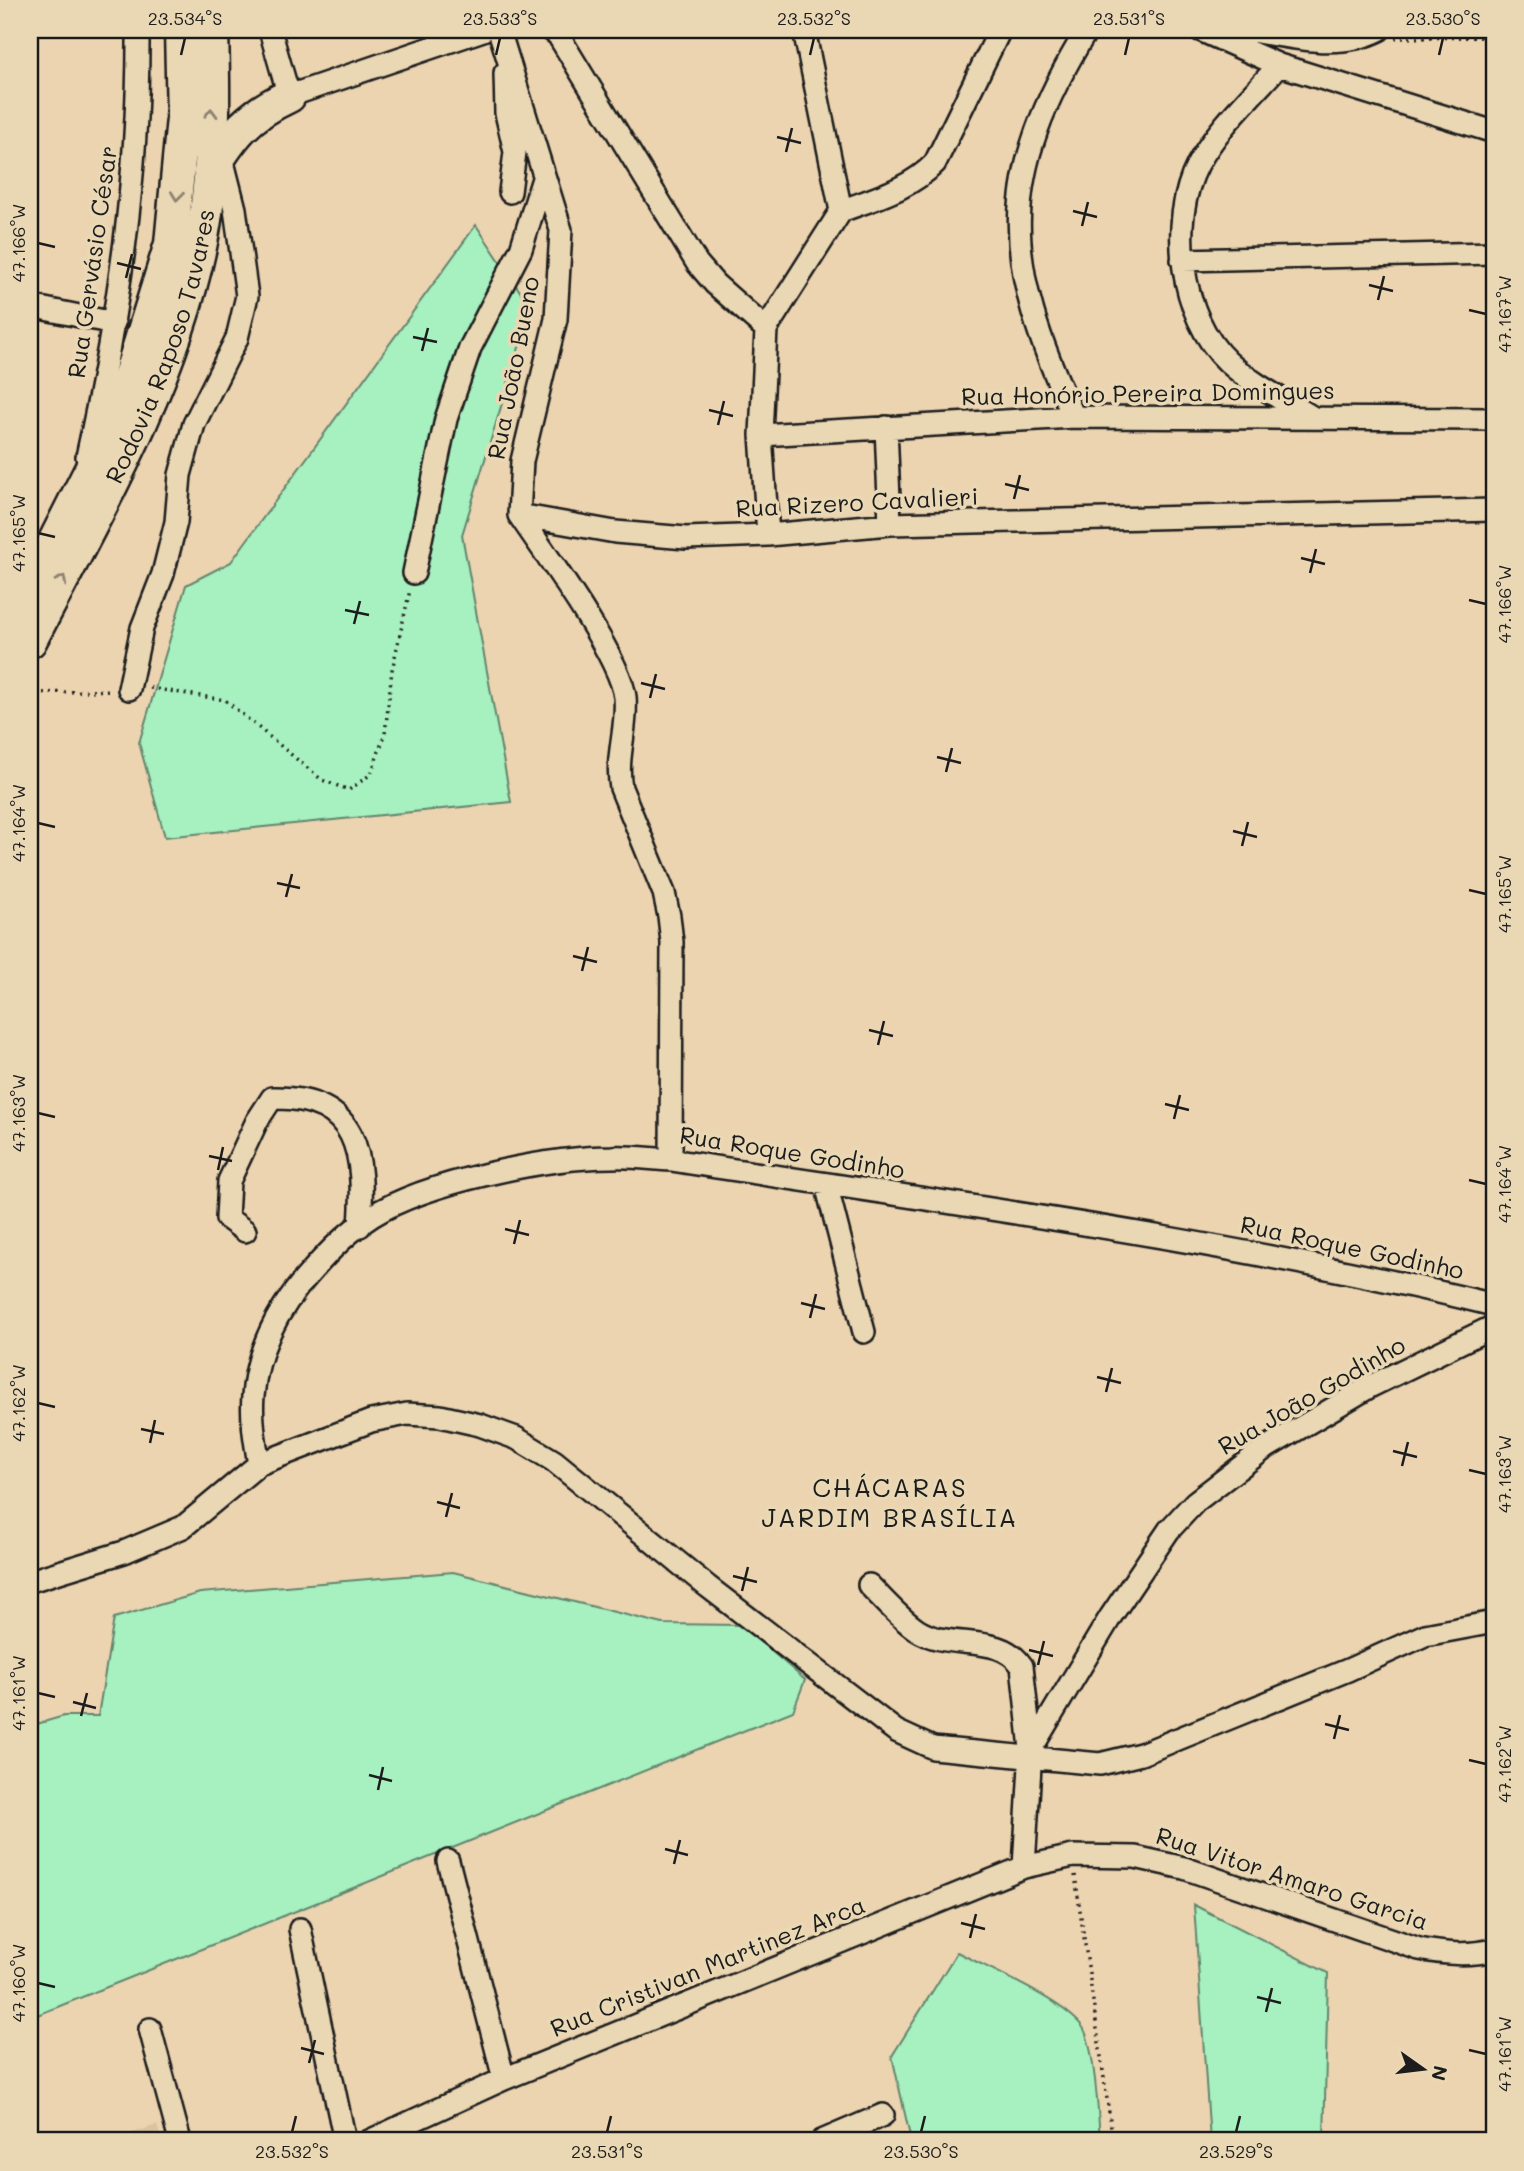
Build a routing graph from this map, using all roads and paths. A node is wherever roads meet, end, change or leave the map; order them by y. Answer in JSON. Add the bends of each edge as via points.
{"nodes":[{"id":1,"x":138,"y":30,"type":"edge"},
{"id":2,"x":181,"y":30,"type":"edge"},
{"id":3,"x":212,"y":30,"type":"edge"},
{"id":4,"x":270,"y":30,"type":"edge"},
{"id":5,"x":483,"y":30,"type":"edge"},
{"id":6,"x":551,"y":30,"type":"edge"},
{"id":7,"x":804,"y":30,"type":"edge"},
{"id":8,"x":1000,"y":30,"type":"edge"},
{"id":9,"x":1087,"y":30,"type":"edge"},
{"id":10,"x":1200,"y":30,"type":"edge"},
{"id":11,"x":1245,"y":30,"type":"edge"},
{"id":12,"x":1379,"y":30,"type":"edge"},
{"id":13,"x":502,"y":37,"type":"edge"},
{"id":14,"x":1494,"y":37,"type":"edge"},
{"id":15,"x":1358,"y":39,"type":"junction"},
{"id":16,"x":1279,"y":65,"type":"junction"},
{"id":17,"x":289,"y":96,"type":"junction"},
{"id":18,"x":1494,"y":132,"type":"edge"},
{"id":19,"x":215,"y":164,"type":"junction"},
{"id":20,"x":544,"y":175,"type":"junction"},
{"id":21,"x":510,"y":192,"type":"dead end"},
{"id":22,"x":841,"y":211,"type":"junction"},
{"id":23,"x":1494,"y":253,"type":"edge"},
{"id":24,"x":1182,"y":260,"type":"junction"},
{"id":25,"x":30,"y":306,"type":"edge"},
{"id":26,"x":114,"y":323,"type":"junction"},
{"id":27,"x":766,"y":329,"type":"junction"},
{"id":28,"x":1073,"y":416,"type":"junction"},
{"id":29,"x":1312,"y":417,"type":"junction"},
{"id":30,"x":1494,"y":419,"type":"edge"},
{"id":31,"x":886,"y":427,"type":"junction"},
{"id":32,"x":761,"y":435,"type":"junction"},
{"id":33,"x":78,"y":500,"type":"junction"},
{"id":34,"x":1494,"y":510,"type":"edge"},
{"id":35,"x":519,"y":515,"type":"junction"},
{"id":36,"x":890,"y":524,"type":"junction"},
{"id":37,"x":768,"y":535,"type":"junction"},
{"id":38,"x":414,"y":573,"type":"joint"},
{"id":39,"x":30,"y":590,"type":"edge"},
{"id":40,"x":30,"y":641,"type":"edge"},
{"id":41,"x":128,"y":689,"type":"junction"},
{"id":42,"x":30,"y":698,"type":"edge"},
{"id":43,"x":671,"y":1160,"type":"junction"},
{"id":44,"x":825,"y":1184,"type":"junction"},
{"id":45,"x":360,"y":1226,"type":"junction"},
{"id":46,"x":245,"y":1231,"type":"dead end"},
{"id":47,"x":1494,"y":1305,"type":"edge"},
{"id":48,"x":1494,"y":1326,"type":"edge"},
{"id":49,"x":864,"y":1332,"type":"dead end"},
{"id":50,"x":258,"y":1464,"type":"junction"},
{"id":51,"x":30,"y":1581,"type":"edge"},
{"id":52,"x":869,"y":1585,"type":"dead end"},
{"id":53,"x":1494,"y":1622,"type":"edge"},
{"id":54,"x":1030,"y":1754,"type":"junction"},
{"id":55,"x":1073,"y":1856,"type":"junction"},
{"id":56,"x":448,"y":1861,"type":"dead end"},
{"id":57,"x":1024,"y":1867,"type":"junction"},
{"id":58,"x":300,"y":1929,"type":"dead end"},
{"id":59,"x":1494,"y":1950,"type":"edge"},
{"id":60,"x":150,"y":2029,"type":"dead end"},
{"id":61,"x":504,"y":2079,"type":"junction"},
{"id":62,"x":883,"y":2115,"type":"dead end"},
{"id":63,"x":180,"y":2141,"type":"edge"},
{"id":64,"x":345,"y":2141,"type":"edge"},
{"id":65,"x":369,"y":2141,"type":"edge"},
{"id":66,"x":822,"y":2141,"type":"edge"},
{"id":67,"x":1113,"y":2141,"type":"edge"}],
"edges":[{"from":1,"to":26,"type":"street","name":"Rua Gervásio César","via":[[139,117]]},
{"from":2,"to":33,"type":"highway","name":"Rodovia Raposo Tavares","one_way":true,"via":[[183,118],[171,244],[117,418]]},
{"from":19,"to":3,"type":"highway","name":"Rodovia Raposo Tavares","one_way":true},
{"from":4,"to":17,"type":"street"},
{"from":5,"to":17,"type":"street"},
{"from":6,"to":27,"type":"street","via":[[697,263]]},
{"from":7,"to":22,"type":"street"},
{"from":8,"to":22,"type":"street","via":[[935,163],[905,186]]},
{"from":9,"to":28,"type":"street","via":[[1051,94],[1035,134],[1019,203],[1021,269],[1028,302]]},
{"from":10,"to":16,"type":"street"},
{"from":11,"to":15,"type":"street","via":[[1324,41]]},
{"from":12,"to":15,"type":"street"},
{"from":13,"to":20,"type":"street","name":"Rua João Bueno"},
{"from":13,"to":21,"type":"street","via":[[506,113],[515,152]]},
{"from":14,"to":15,"type":"path"},
{"from":16,"to":18,"type":"street"},
{"from":16,"to":24,"type":"street","via":[[1199,163],[1181,218]]},
{"from":17,"to":19,"type":"highway","via":[[244,122]]},
{"from":40,"to":19,"type":"highway","name":"Rodovia Raposo Tavares","one_way":true,"via":[[136,435],[160,374],[200,246]]},
{"from":19,"to":41,"type":"street","via":[[235,209],[247,296],[237,338],[194,424],[180,475],[176,522]]},
{"from":20,"to":35,"type":"street","name":"Rua João Bueno","via":[[561,230],[561,275],[556,319],[522,461]]},
{"from":20,"to":38,"type":"street","via":[[521,249],[470,348],[446,419]]},
{"from":22,"to":27,"type":"street"},
{"from":23,"to":24,"type":"street"},
{"from":24,"to":29,"type":"street","via":[[1197,313],[1214,347],[1245,375]]},
{"from":25,"to":26,"type":"street"},
{"from":26,"to":33,"type":"street","name":"Rua Gervásio César"},
{"from":27,"to":32,"type":"street"},
{"from":28,"to":29,"type":"street","name":"Rua Honório Pereira Domingues"},
{"from":28,"to":31,"type":"street","name":"Rua Honório Pereira Domingues"},
{"from":29,"to":30,"type":"street","name":"Rua Honório Pereira Domingues"},
{"from":31,"to":32,"type":"street","name":"Rua Honório Pereira Domingues"},
{"from":31,"to":36,"type":"street"},
{"from":32,"to":37,"type":"street"},
{"from":33,"to":39,"type":"highway","name":"Rodovia Raposo Tavares"},
{"from":34,"to":36,"type":"street","name":"Rua Rizero Cavalieri"},
{"from":35,"to":37,"type":"street","name":"Rua Rizero Cavalieri","via":[[656,537]]},
{"from":35,"to":43,"type":"street","via":[[602,644],[625,696],[619,780],[664,893],[671,942]]},
{"from":36,"to":37,"type":"street","name":"Rua Rizero Cavalieri"},
{"from":38,"to":41,"type":"path","via":[[392,670],[385,734],[371,774],[349,790],[323,780],[225,700],[151,688]]},
{"from":41,"to":42,"type":"path","via":[[42,693]]},
{"from":43,"to":44,"type":"street","name":"Rua Roque Godinho"},
{"from":43,"to":45,"type":"street","name":"Rua Roque Godinho","via":[[613,1157],[543,1164],[454,1184],[405,1201]]},
{"from":44,"to":47,"type":"street","name":"Rua Roque Godinho","via":[[1272,1256]]},
{"from":44,"to":49,"type":"street"},
{"from":45,"to":46,"type":"street","via":[[361,1162],[352,1133],[325,1109],[300,1097],[272,1098],[229,1181],[227,1218]]},
{"from":45,"to":50,"type":"street","name":"Rua Roque Godinho","via":[[295,1289],[265,1344],[253,1395]]},
{"from":48,"to":54,"type":"street","name":"Rua João Godinho","via":[[1371,1386],[1264,1449],[1195,1502],[1144,1564]]},
{"from":50,"to":51,"type":"street","via":[[183,1527],[157,1540]]},
{"from":50,"to":54,"type":"street","via":[[371,1420],[407,1414],[440,1416],[516,1438],[563,1468],[896,1731],[933,1748]]},
{"from":52,"to":54,"type":"street","via":[[918,1630],[937,1639],[1002,1648],[1014,1654],[1022,1666]]},
{"from":53,"to":54,"type":"street","via":[[1425,1635],[1141,1754],[1100,1764]]},
{"from":54,"to":57,"type":"street","name":"Rua João Godinho"},
{"from":55,"to":57,"type":"street","name":"Rua Cristivan Martinez Arca"},
{"from":55,"to":59,"type":"street","name":"Rua Vitor Amaro Garcia","via":[[1135,1857],[1184,1868],[1419,1949],[1447,1954]]},
{"from":55,"to":67,"type":"path"},
{"from":56,"to":61,"type":"street"},
{"from":57,"to":61,"type":"street","name":"Rua Cristivan Martinez Arca"},
{"from":58,"to":64,"type":"street"},
{"from":60,"to":63,"type":"street"},
{"from":61,"to":65,"type":"street","name":"Rua Cristivan Martinez Arca"},
{"from":62,"to":66,"type":"street"}]}
